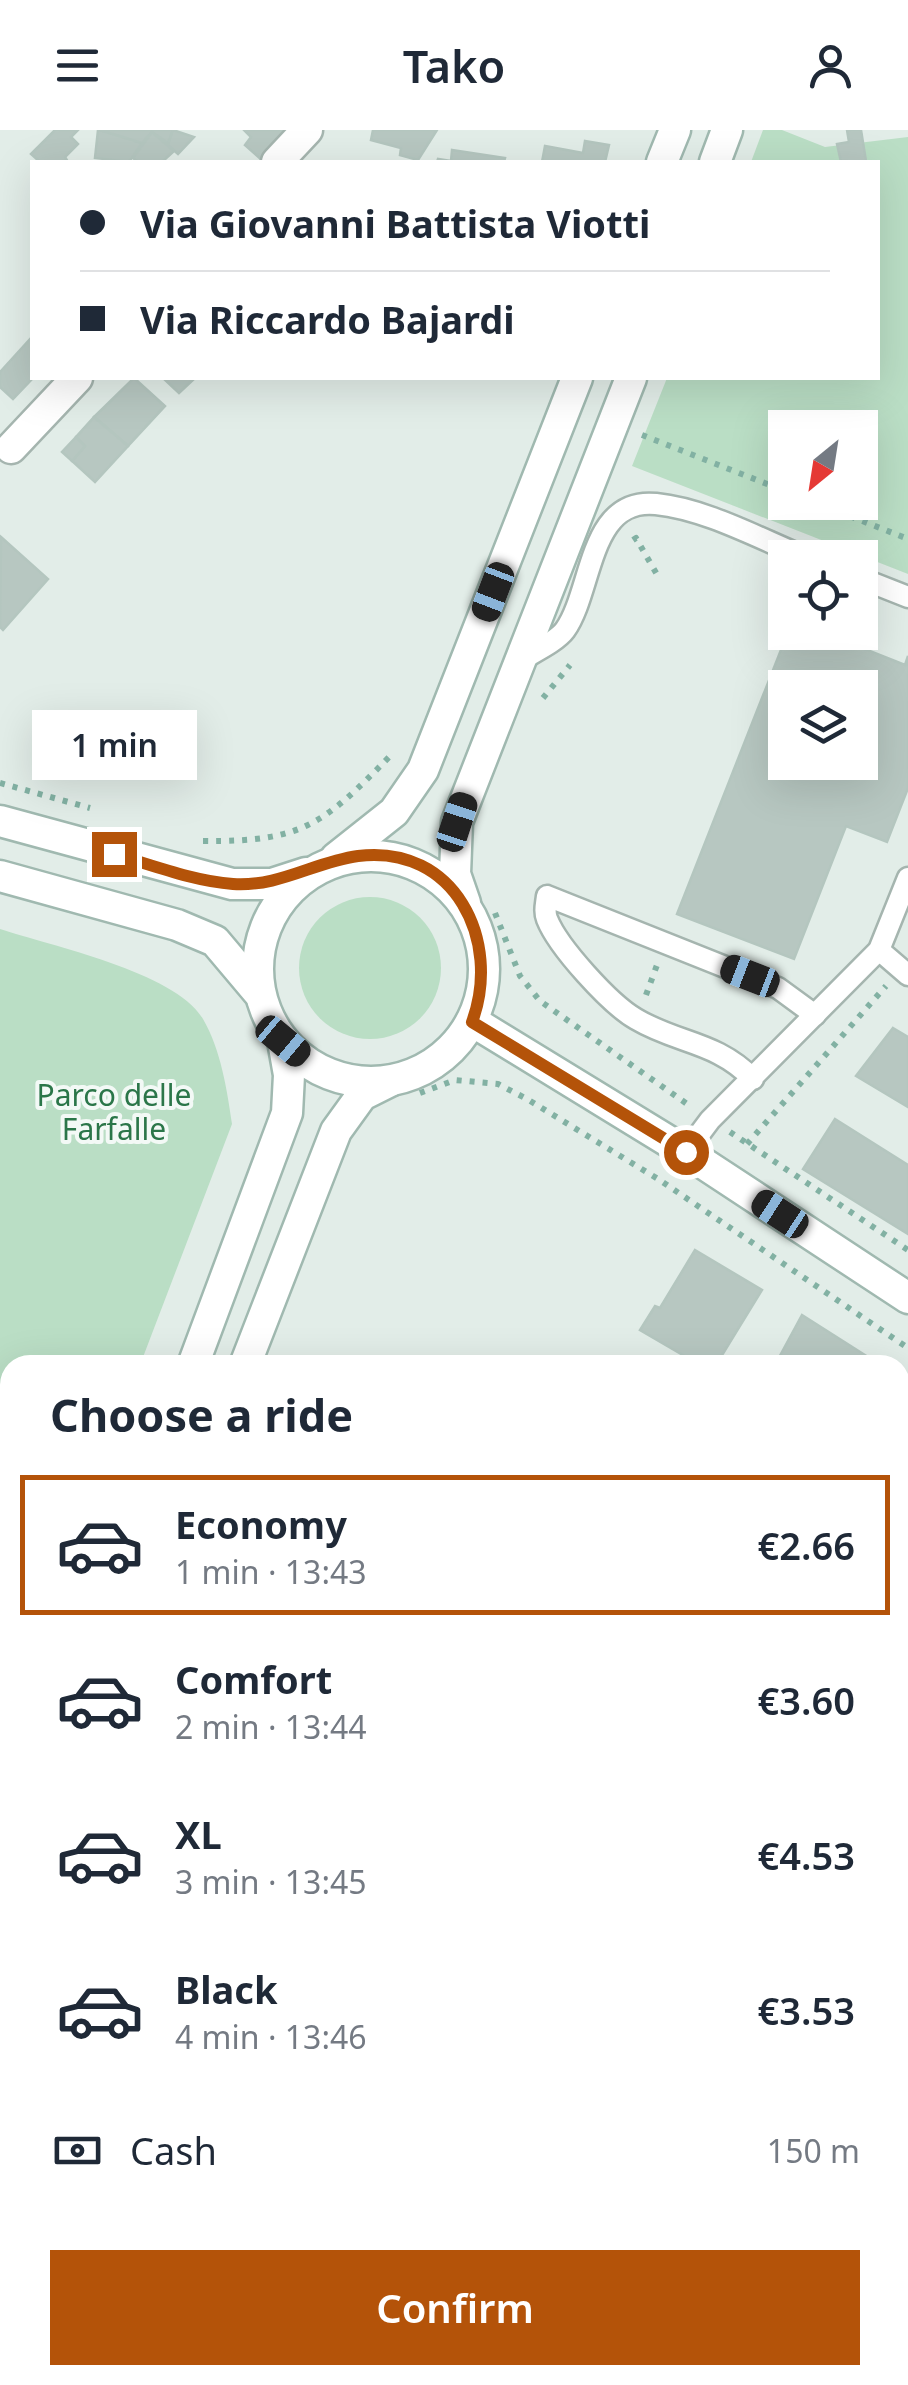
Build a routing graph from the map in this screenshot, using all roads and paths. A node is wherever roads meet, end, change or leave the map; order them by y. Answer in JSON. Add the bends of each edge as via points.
{"nodes":[{"id":1,"x":307,"y":130,"type":"edge"},
{"id":2,"x":675,"y":130,"type":"edge"},
{"id":3,"x":727,"y":130,"type":"edge"},
{"id":4,"x":278,"y":160,"type":"edge"},
{"id":5,"x":663,"y":160,"type":"edge"},
{"id":6,"x":715,"y":160,"type":"edge"},
{"id":7,"x":74,"y":380,"type":"edge"},
{"id":8,"x":577,"y":380,"type":"edge"},
{"id":9,"x":630,"y":380,"type":"edge"},
{"id":10,"x":636,"y":433,"type":"dead end"},
{"id":11,"x":11,"y":448,"type":"dead end"},
{"id":12,"x":768,"y":484,"type":"edge"},
{"id":13,"x":860,"y":520,"type":"edge"},
{"id":14,"x":636,"y":538,"type":"dead end"},
{"id":15,"x":908,"y":539,"type":"edge"},
{"id":16,"x":768,"y":543,"type":"edge"},
{"id":17,"x":659,"y":578,"type":"dead end"},
{"id":18,"x":878,"y":585,"type":"edge"},
{"id":19,"x":908,"y":596,"type":"edge"},
{"id":20,"x":520,"y":661,"type":"junction"},
{"id":21,"x":391,"y":756,"type":"dead end"},
{"id":22,"x":0,"y":784,"type":"edge"},
{"id":23,"x":92,"y":809,"type":"dead end"},
{"id":24,"x":0,"y":822,"type":"edge"},
{"id":25,"x":200,"y":841,"type":"dead end"},
{"id":26,"x":321,"y":866,"type":"junction"},
{"id":27,"x":0,"y":876,"type":"edge"},
{"id":28,"x":908,"y":878,"type":"edge"},
{"id":29,"x":479,"y":906,"type":"junction"},
{"id":30,"x":879,"y":950,"type":"junction"},
{"id":31,"x":660,"y":956,"type":"dead end"},
{"id":32,"x":908,"y":974,"type":"edge"},
{"id":33,"x":887,"y":986,"type":"dead end"},
{"id":34,"x":260,"y":994,"type":"junction"},
{"id":35,"x":642,"y":1006,"type":"dead end"},
{"id":36,"x":815,"y":1016,"type":"junction"},
{"id":37,"x":472,"y":1022,"type":"junction"},
{"id":38,"x":283,"y":1041,"type":"junction"},
{"id":39,"x":753,"y":1080,"type":"junction"},
{"id":40,"x":400,"y":1089,"type":"junction"},
{"id":41,"x":710,"y":1120,"type":"junction"},
{"id":42,"x":747,"y":1144,"type":"junction"},
{"id":43,"x":686,"y":1152,"type":"junction"},
{"id":44,"x":908,"y":1250,"type":"edge"},
{"id":45,"x":908,"y":1298,"type":"edge"},
{"id":46,"x":908,"y":1348,"type":"edge"},
{"id":47,"x":197,"y":1355,"type":"edge"},
{"id":48,"x":249,"y":1355,"type":"edge"}],
"edges":[{"from":1,"to":4,"type":"main road"},
{"from":2,"to":5,"type":"main road"},
{"from":3,"to":6,"type":"main road"},
{"from":7,"to":11,"type":"main road"},
{"from":8,"to":26,"type":"main road","via":[[422,770],[394,812]]},
{"from":9,"to":20,"type":"main road"},
{"from":10,"to":12,"type":"path"},
{"from":13,"to":15,"type":"path"},
{"from":14,"to":17,"type":"path"},
{"from":16,"to":20,"type":"lane","via":[[692,513],[638,505],[606,526],[565,631]]},
{"from":18,"to":19,"type":"lane"},
{"from":20,"to":29,"type":"main road","via":[[457,822],[455,874]]},
{"from":21,"to":25,"type":"path","via":[[350,795],[287,836]]},
{"from":22,"to":23,"type":"path"},
{"from":24,"to":26,"type":"main road","via":[[232,884],[272,884]]},
{"from":26,"to":29,"type":"main road","via":[[360,856],[392,857],[422,867]]},
{"from":26,"to":34,"type":"main road","via":[[290,888],[267,924],[256,965]]},
{"from":27,"to":34,"type":"main road","via":[[215,941]]},
{"from":28,"to":30,"type":"lane"},
{"from":29,"to":37,"type":"main road","via":[[484,968]]},
{"from":29,"to":41,"type":"path","via":[[540,1001]]},
{"from":30,"to":32,"type":"lane"},
{"from":30,"to":36,"type":"lane"},
{"from":31,"to":35,"type":"path"},
{"from":33,"to":42,"type":"path"},
{"from":34,"to":38,"type":"main road"},
{"from":36,"to":39,"type":"lane"},
{"from":36,"to":39,"type":"lane","via":[[778,988],[548,896],[545,914],[554,932],[622,1009],[732,1057]]},
{"from":37,"to":40,"type":"main road"},
{"from":37,"to":43,"type":"main road"},
{"from":38,"to":40,"type":"main road","via":[[314,1067]]},
{"from":38,"to":47,"type":"main road","via":[[289,1074],[282,1128]]},
{"from":39,"to":41,"type":"lane"},
{"from":40,"to":46,"type":"path","via":[[455,1080],[498,1084],[658,1180]]},
{"from":40,"to":48,"type":"main road","via":[[362,1095],[336,1130]]},
{"from":41,"to":42,"type":"path"},
{"from":41,"to":43,"type":"lane"},
{"from":42,"to":44,"type":"path"},
{"from":43,"to":45,"type":"main road"}]}
